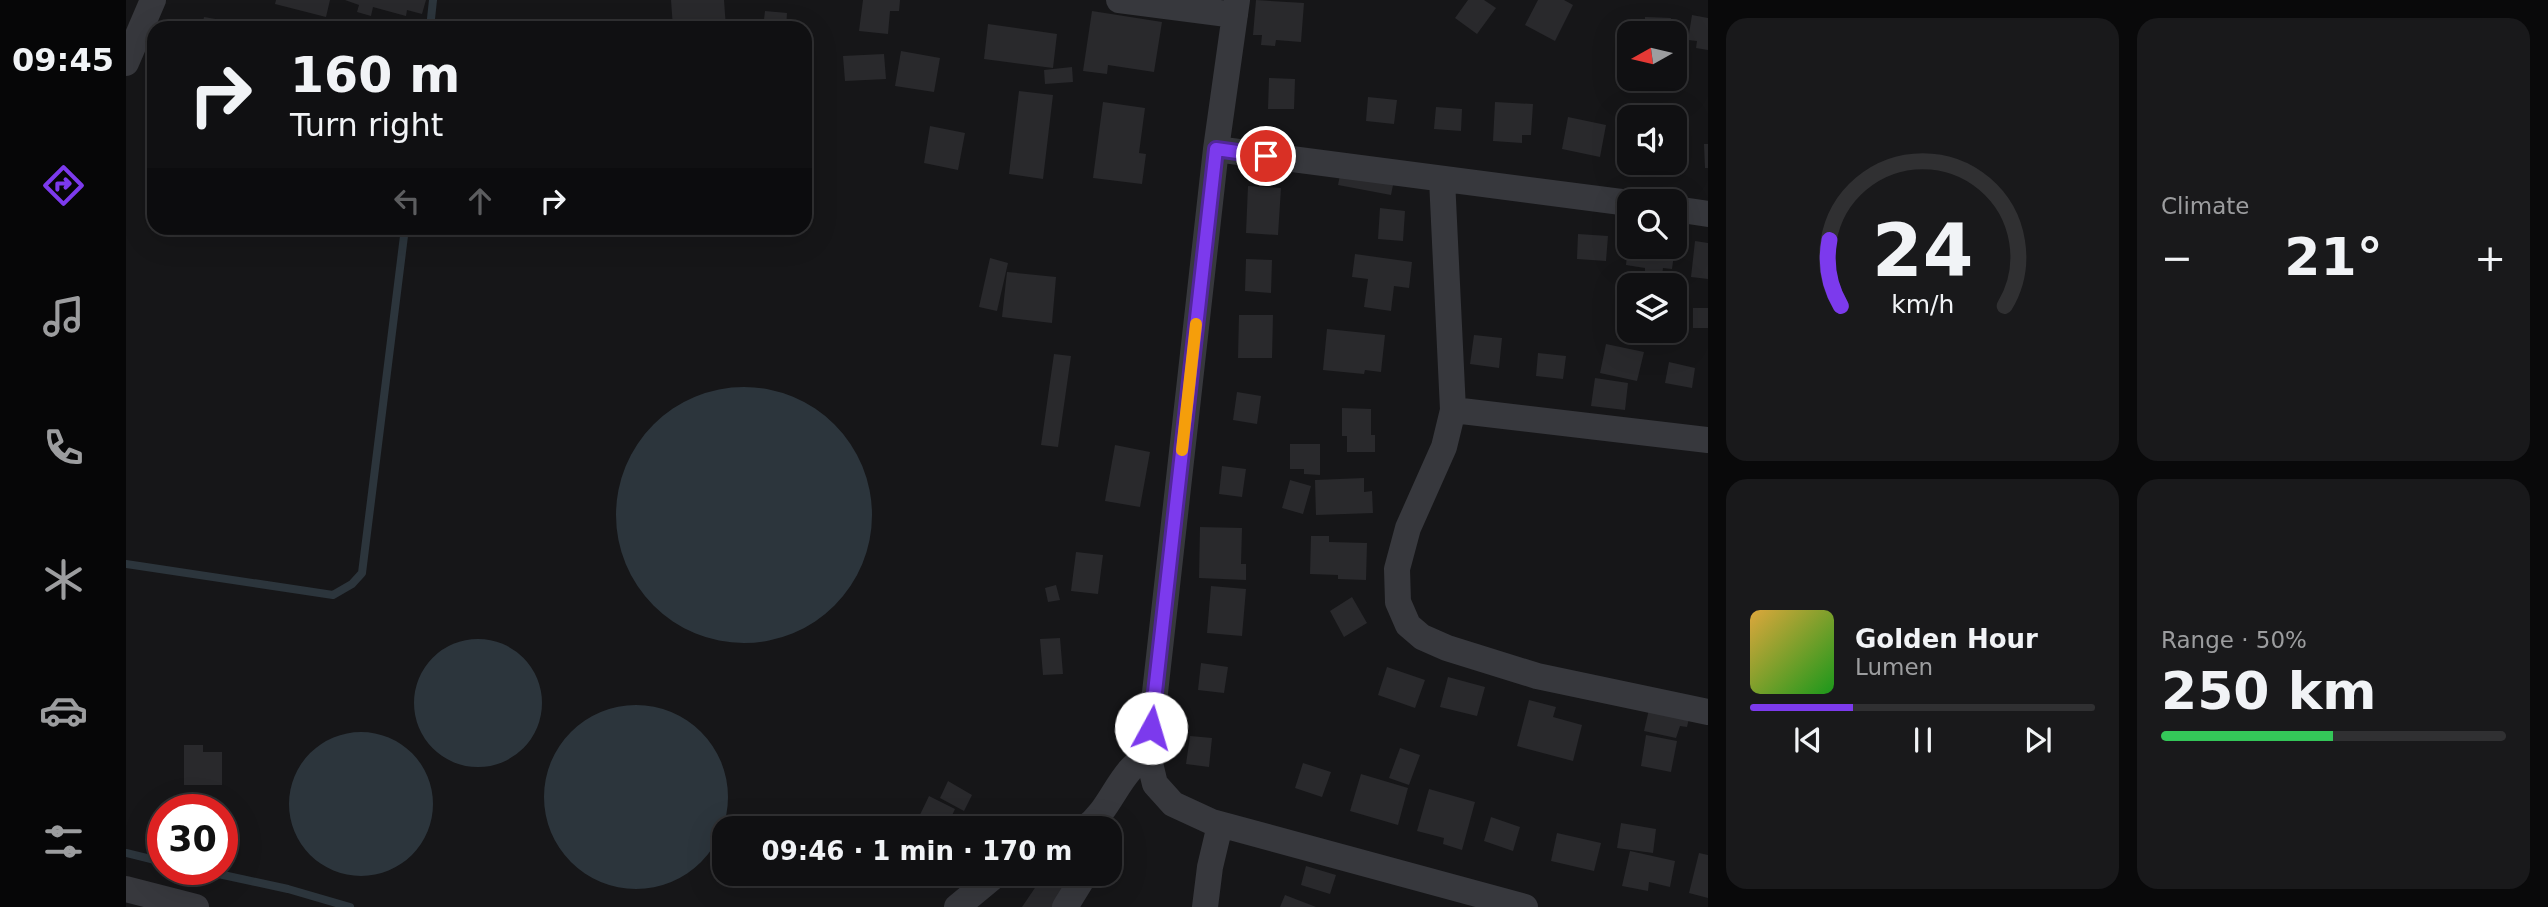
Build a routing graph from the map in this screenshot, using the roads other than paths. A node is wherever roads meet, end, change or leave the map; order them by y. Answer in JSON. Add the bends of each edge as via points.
{"nodes":[{"id":1,"x":153,"y":0,"type":"edge"},
{"id":2,"x":1119,"y":0,"type":"edge"},
{"id":3,"x":1236,"y":7,"type":"edge"},
{"id":4,"x":126,"y":63,"type":"edge"},
{"id":5,"x":1216,"y":149,"type":"junction"},
{"id":6,"x":1442,"y":179,"type":"junction"},
{"id":7,"x":1617,"y":202,"type":"edge"},
{"id":8,"x":1687,"y":211,"type":"edge"},
{"id":9,"x":1708,"y":214,"type":"edge"},
{"id":10,"x":1453,"y":411,"type":"junction"},
{"id":11,"x":1708,"y":439,"type":"edge"},
{"id":12,"x":1708,"y":712,"type":"edge"},
{"id":13,"x":1148,"y":755,"type":"junction"},
{"id":14,"x":1155,"y":784,"type":"junction"},
{"id":15,"x":1097,"y":816,"type":"edge"},
{"id":16,"x":1115,"y":816,"type":"edge"},
{"id":17,"x":1220,"y":825,"type":"junction"},
{"id":18,"x":982,"y":886,"type":"edge"},
{"id":19,"x":1078,"y":886,"type":"edge"},
{"id":20,"x":136,"y":897,"type":"edge"},
{"id":21,"x":196,"y":907,"type":"edge"},
{"id":22,"x":957,"y":907,"type":"edge"},
{"id":23,"x":1065,"y":907,"type":"edge"},
{"id":24,"x":1205,"y":907,"type":"edge"},
{"id":25,"x":1525,"y":907,"type":"edge"}],
"edges":[{"from":1,"to":4,"type":"street"},
{"from":2,"to":3,"type":"street"},
{"from":3,"to":5,"type":"street"},
{"from":5,"to":6,"type":"street"},
{"from":5,"to":13,"type":"street"},
{"from":6,"to":7,"type":"street"},
{"from":6,"to":10,"type":"street"},
{"from":8,"to":9,"type":"street"},
{"from":10,"to":11,"type":"street"},
{"from":10,"to":12,"type":"street","via":[[1444,447],[1408,528],[1397,569],[1398,602],[1408,625],[1447,648],[1538,676]]},
{"from":13,"to":14,"type":"street"},
{"from":13,"to":15,"type":"street","via":[[1130,770]]},
{"from":14,"to":16,"type":"street","via":[[1126,800]]},
{"from":14,"to":17,"type":"street","via":[[1173,804]]},
{"from":17,"to":24,"type":"street"},
{"from":17,"to":25,"type":"street"},
{"from":18,"to":22,"type":"street"},
{"from":19,"to":23,"type":"street"},
{"from":20,"to":21,"type":"street"}]}
